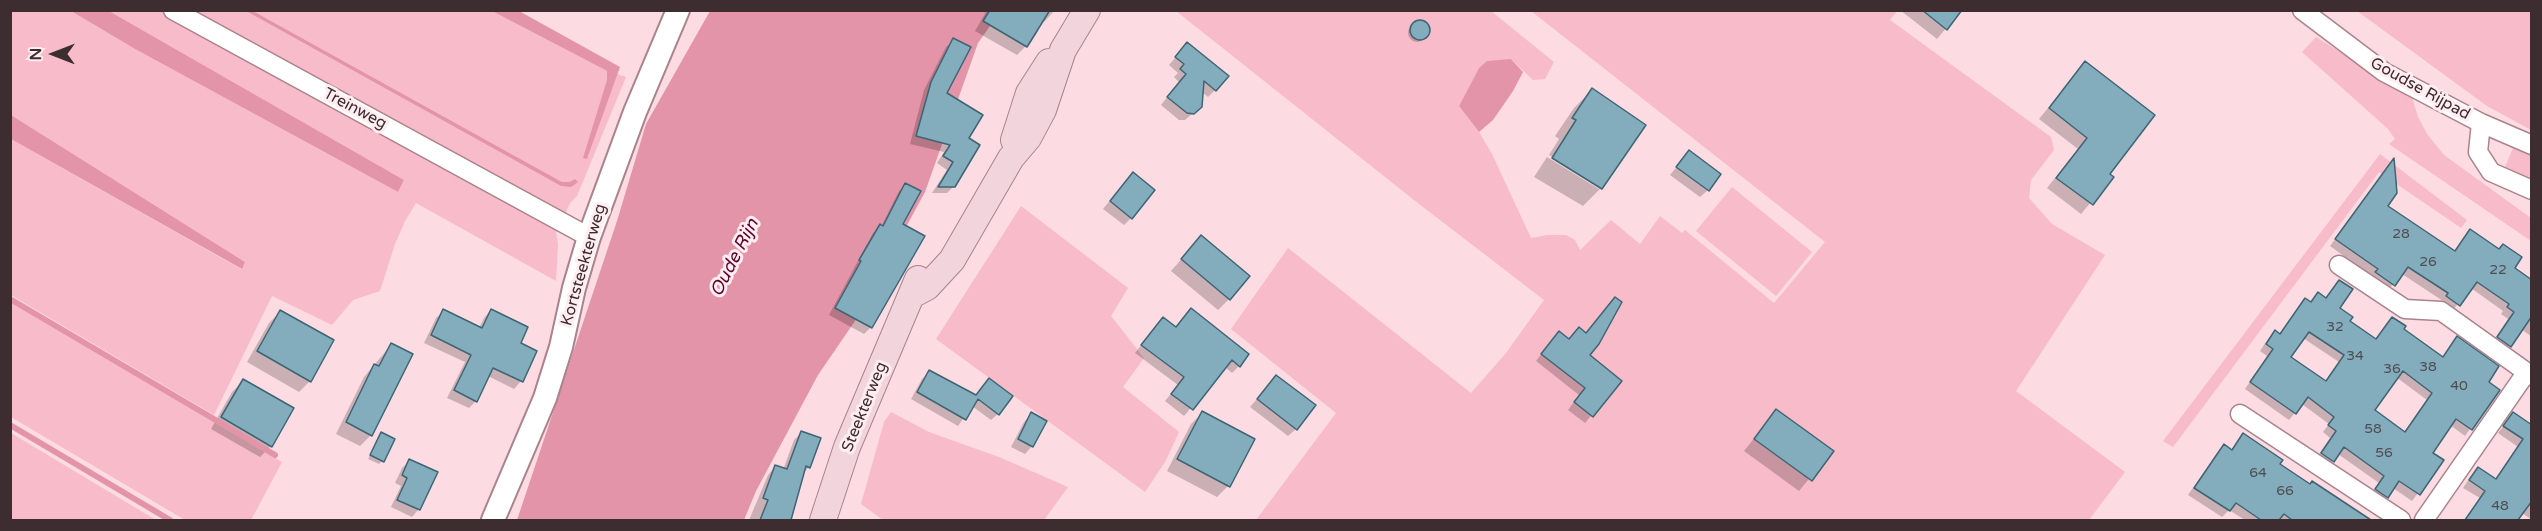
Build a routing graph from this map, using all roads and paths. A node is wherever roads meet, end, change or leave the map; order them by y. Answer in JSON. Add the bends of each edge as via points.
{"nodes":[{"id":1,"x":173,"y":10,"type":"edge"},
{"id":2,"x":678,"y":10,"type":"edge"},
{"id":3,"x":1087,"y":10,"type":"edge"},
{"id":4,"x":2302,"y":10,"type":"edge"},
{"id":5,"x":2481,"y":123,"type":"junction"},
{"id":6,"x":2532,"y":145,"type":"edge"},
{"id":7,"x":2532,"y":190,"type":"edge"},
{"id":8,"x":589,"y":237,"type":"junction"},
{"id":9,"x":2339,"y":265,"type":"dead end"},
{"id":10,"x":2529,"y":374,"type":"edge"},
{"id":11,"x":2240,"y":414,"type":"dead end"},
{"id":12,"x":493,"y":520,"type":"edge"},
{"id":13,"x":823,"y":520,"type":"edge"},
{"id":14,"x":2401,"y":520,"type":"edge"},
{"id":15,"x":2424,"y":520,"type":"edge"}],
"edges":[{"from":1,"to":8,"type":"street","name":"Treinweg"},
{"from":2,"to":8,"type":"street","name":"Kortsteekterweg"},
{"from":3,"to":13,"type":"main road","name":"Steekterweg","via":[[1063,50],[1046,65],[1029,93],[1011,158],[952,260],[927,286],[912,295],[847,447]]},
{"from":4,"to":5,"type":"street","name":"Goudse Rijpad","via":[[2384,72]]},
{"from":5,"to":6,"type":"street","name":"Goudse Rijpad"},
{"from":5,"to":7,"type":"street","name":"Goudse Rijpad","via":[[2478,152],[2491,172]]},
{"from":8,"to":12,"type":"street","name":"Kortsteekterweg","via":[[545,398]]},
{"from":9,"to":10,"type":"street","via":[[2405,309],[2441,311]]},
{"from":10,"to":15,"type":"street"},
{"from":11,"to":14,"type":"street"}]}
